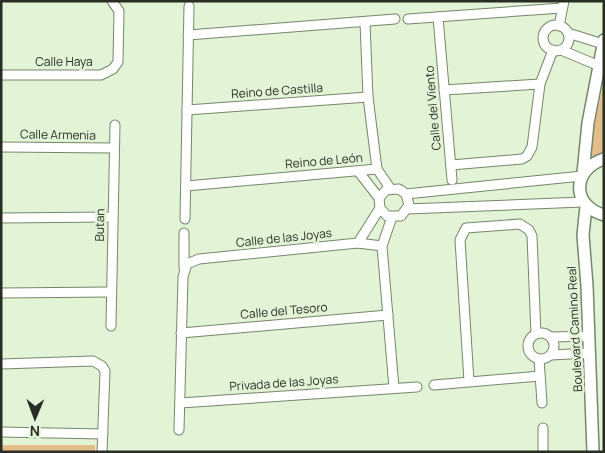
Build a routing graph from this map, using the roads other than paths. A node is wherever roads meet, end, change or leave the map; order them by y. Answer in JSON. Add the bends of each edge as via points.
{"nodes":[{"id":1,"x":112,"y":1,"type":"edge"},
{"id":2,"x":563,"y":4,"type":"edge"},
{"id":3,"x":189,"y":6,"type":"dead end"},
{"id":4,"x":438,"y":17,"type":"junction"},
{"id":5,"x":395,"y":19,"type":"dead end"},
{"id":6,"x":408,"y":19,"type":"dead end"},
{"id":7,"x":366,"y":22,"type":"junction"},
{"id":8,"x":559,"y":26,"type":"junction"},
{"id":9,"x":568,"y":33,"type":"junction"},
{"id":10,"x":188,"y":35,"type":"junction"},
{"id":11,"x":603,"y":42,"type":"edge"},
{"id":12,"x":557,"y":50,"type":"junction"},
{"id":13,"x":597,"y":65,"type":"junction"},
{"id":14,"x":1,"y":75,"type":"edge"},
{"id":15,"x":540,"y":84,"type":"junction"},
{"id":16,"x":444,"y":90,"type":"junction"},
{"id":17,"x":368,"y":97,"type":"junction"},
{"id":18,"x":187,"y":110,"type":"junction"},
{"id":19,"x":114,"y":125,"type":"dead end"},
{"id":20,"x":1,"y":147,"type":"edge"},
{"id":21,"x":114,"y":148,"type":"junction"},
{"id":22,"x":604,"y":159,"type":"edge"},
{"id":23,"x":451,"y":164,"type":"junction"},
{"id":24,"x":377,"y":169,"type":"junction"},
{"id":25,"x":358,"y":171,"type":"junction"},
{"id":26,"x":583,"y":174,"type":"junction"},
{"id":27,"x":452,"y":180,"type":"dead end"},
{"id":28,"x":186,"y":186,"type":"junction"},
{"id":29,"x":390,"y":188,"type":"junction"},
{"id":30,"x":406,"y":194,"type":"junction"},
{"id":31,"x":379,"y":198,"type":"junction"},
{"id":32,"x":585,"y":204,"type":"junction"},
{"id":33,"x":380,"y":208,"type":"junction"},
{"id":34,"x":407,"y":209,"type":"junction"},
{"id":35,"x":604,"y":215,"type":"edge"},
{"id":36,"x":112,"y":217,"type":"junction"},
{"id":37,"x":392,"y":217,"type":"junction"},
{"id":38,"x":1,"y":218,"type":"edge"},
{"id":39,"x":185,"y":219,"type":"dead end"},
{"id":40,"x":184,"y":233,"type":"dead end"},
{"id":41,"x":358,"y":243,"type":"junction"},
{"id":42,"x":382,"y":246,"type":"junction"},
{"id":43,"x":184,"y":268,"type":"junction"},
{"id":44,"x":111,"y":292,"type":"junction"},
{"id":45,"x":1,"y":293,"type":"edge"},
{"id":46,"x":388,"y":314,"type":"junction"},
{"id":47,"x":111,"y":326,"type":"dead end"},
{"id":48,"x":181,"y":332,"type":"junction"},
{"id":49,"x":536,"y":334,"type":"junction"},
{"id":50,"x":589,"y":336,"type":"junction"},
{"id":51,"x":551,"y":337,"type":"junction"},
{"id":52,"x":590,"y":353,"type":"junction"},
{"id":53,"x":551,"y":355,"type":"junction"},
{"id":54,"x":539,"y":358,"type":"junction"},
{"id":55,"x":1,"y":364,"type":"edge"},
{"id":56,"x":540,"y":376,"type":"junction"},
{"id":57,"x":469,"y":381,"type":"junction"},
{"id":58,"x":434,"y":385,"type":"dead end"},
{"id":59,"x":417,"y":387,"type":"dead end"},
{"id":60,"x":394,"y":388,"type":"junction"},
{"id":61,"x":180,"y":403,"type":"junction"},
{"id":62,"x":542,"y":403,"type":"dead end"},
{"id":63,"x":543,"y":428,"type":"dead end"},
{"id":64,"x":179,"y":430,"type":"dead end"},
{"id":65,"x":1,"y":432,"type":"edge"},
{"id":66,"x":103,"y":434,"type":"junction"},
{"id":67,"x":543,"y":451,"type":"edge"},
{"id":68,"x":102,"y":452,"type":"edge"},
{"id":69,"x":535,"y":452,"type":"edge"},
{"id":70,"x":593,"y":452,"type":"edge"}],
"edges":[{"from":1,"to":14,"type":"street","name":"Calle Haya","via":[[119,11],[118,62],[109,72],[101,75]]},
{"from":2,"to":4,"type":"street"},
{"from":2,"to":8,"type":"street"},
{"from":3,"to":10,"type":"street"},
{"from":4,"to":6,"type":"street"},
{"from":4,"to":16,"type":"street","name":"Calle del Viento"},
{"from":5,"to":7,"type":"street"},
{"from":7,"to":10,"type":"street"},
{"from":7,"to":17,"type":"street","name":"Reino de León"},
{"from":8,"to":9,"type":"street"},
{"from":8,"to":12,"type":"street","via":[[551,27],[545,33],[546,46]]},
{"from":9,"to":11,"type":"street"},
{"from":9,"to":12,"type":"street","name":"Calle del Viento","via":[[567,45]]},
{"from":10,"to":18,"type":"street"},
{"from":11,"to":13,"type":"street"},
{"from":12,"to":13,"type":"street"},
{"from":12,"to":15,"type":"street","name":"Calle del Viento"},
{"from":13,"to":26,"type":"street"},
{"from":15,"to":16,"type":"street"},
{"from":15,"to":23,"type":"street","name":"Calle del Viento","via":[[532,147],[527,156]]},
{"from":16,"to":23,"type":"street","name":"Calle del Viento"},
{"from":17,"to":18,"type":"street","name":"Reino de Castilla"},
{"from":17,"to":24,"type":"street","name":"Reino de León"},
{"from":18,"to":28,"type":"street"},
{"from":19,"to":21,"type":"street","name":"Butan"},
{"from":20,"to":21,"type":"street","name":"Calle Armenia"},
{"from":21,"to":36,"type":"street","name":"Butan"},
{"from":22,"to":26,"type":"street","via":[[595,162]]},
{"from":23,"to":27,"type":"street"},
{"from":24,"to":25,"type":"street","name":"Reino de León"},
{"from":24,"to":29,"type":"street"},
{"from":25,"to":28,"type":"street","name":"Reino de León"},
{"from":25,"to":31,"type":"street"},
{"from":26,"to":30,"type":"street"},
{"from":26,"to":32,"type":"street","name":"Boulevard Camino Real","via":[[579,189]]},
{"from":28,"to":39,"type":"street"},
{"from":29,"to":30,"type":"street","via":[[399,188]]},
{"from":29,"to":31,"type":"street"},
{"from":30,"to":34,"type":"street","via":[[409,201]]},
{"from":31,"to":33,"type":"street"},
{"from":32,"to":34,"type":"street"},
{"from":32,"to":35,"type":"street"},
{"from":32,"to":50,"type":"street","name":"Boulevard Camino Real","via":[[582,235]]},
{"from":33,"to":37,"type":"street"},
{"from":33,"to":41,"type":"street"},
{"from":34,"to":37,"type":"street","via":[[401,216]]},
{"from":36,"to":38,"type":"street"},
{"from":36,"to":44,"type":"street","name":"Butan"},
{"from":37,"to":42,"type":"street"},
{"from":40,"to":43,"type":"street"},
{"from":41,"to":42,"type":"street","name":"Calle de las Joyas"},
{"from":41,"to":43,"type":"street","name":"Calle de las Joyas","via":[[200,259]]},
{"from":42,"to":46,"type":"street"},
{"from":43,"to":48,"type":"street"},
{"from":44,"to":45,"type":"street"},
{"from":44,"to":47,"type":"street","name":"Butan"},
{"from":46,"to":48,"type":"street","name":"Calle del Tesoro"},
{"from":46,"to":60,"type":"street"},
{"from":48,"to":61,"type":"street"},
{"from":49,"to":51,"type":"street","via":[[544,333]]},
{"from":49,"to":54,"type":"street","via":[[528,347]]},
{"from":49,"to":57,"type":"street","via":[[532,236],[529,230],[520,224],[466,228],[460,240]]},
{"from":50,"to":51,"type":"street"},
{"from":50,"to":52,"type":"street","name":"Boulevard Camino Real"},
{"from":51,"to":53,"type":"street","via":[[554,348]]},
{"from":52,"to":53,"type":"street"},
{"from":52,"to":70,"type":"street","name":"Boulevard Camino Real"},
{"from":53,"to":54,"type":"street"},
{"from":54,"to":56,"type":"street"},
{"from":55,"to":66,"type":"street","via":[[93,361],[102,366],[105,371]]},
{"from":56,"to":57,"type":"street"},
{"from":56,"to":62,"type":"street"},
{"from":57,"to":58,"type":"street"},
{"from":59,"to":60,"type":"street","name":"Privada de las Joyas"},
{"from":60,"to":61,"type":"street","name":"Privada de las Joyas"},
{"from":61,"to":64,"type":"street"},
{"from":63,"to":67,"type":"street"},
{"from":65,"to":66,"type":"street"},
{"from":66,"to":68,"type":"street"},
{"from":67,"to":69,"type":"street"}]}
